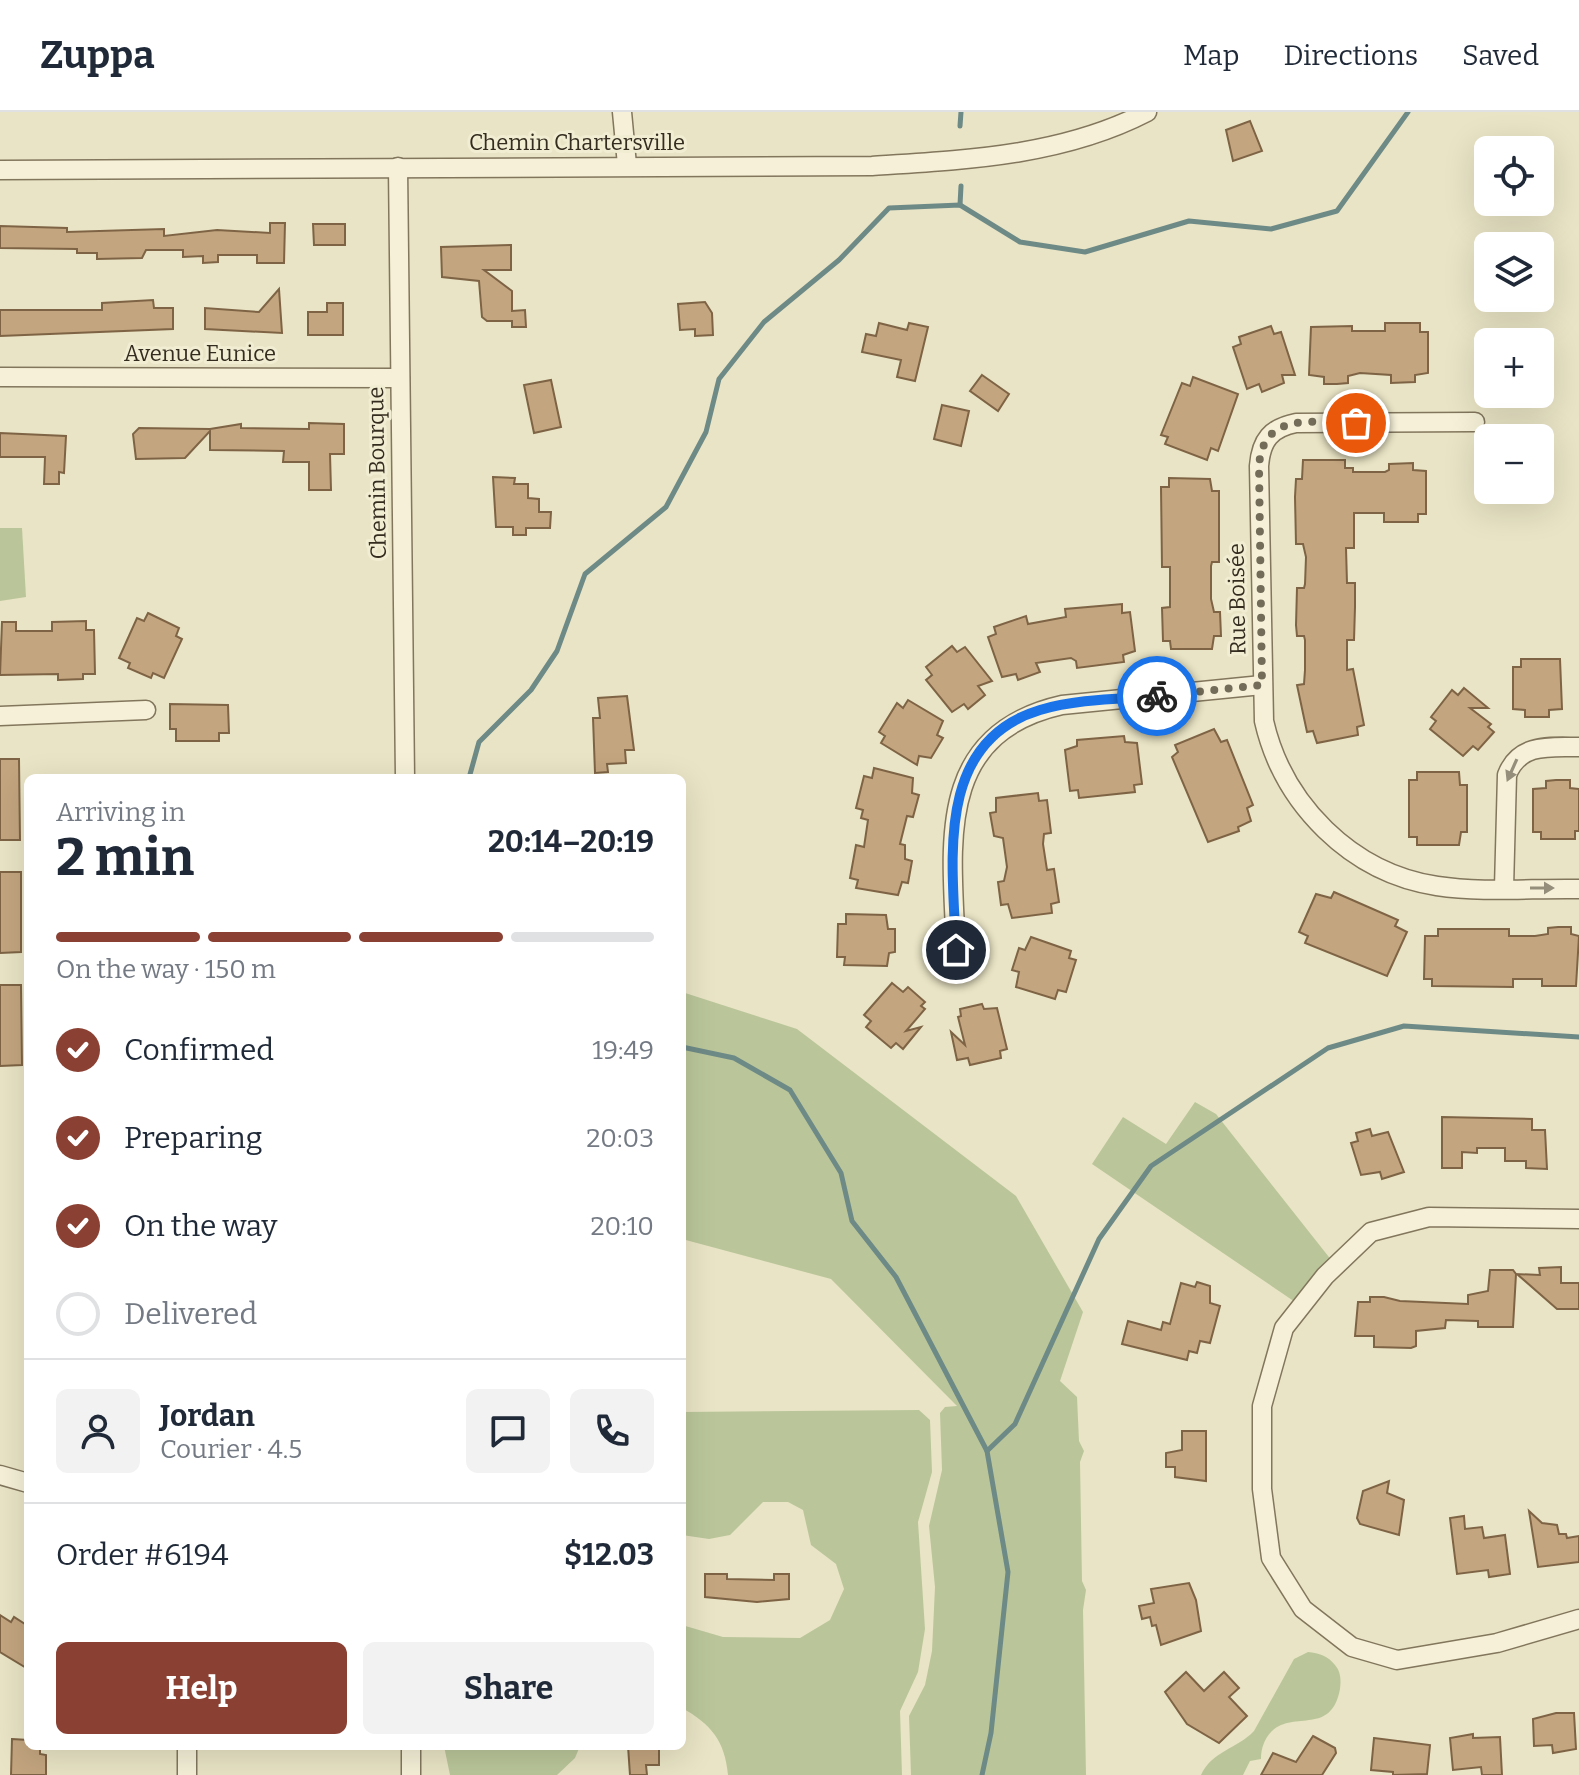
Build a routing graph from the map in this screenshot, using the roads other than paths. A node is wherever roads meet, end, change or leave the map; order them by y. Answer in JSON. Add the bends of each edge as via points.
{"nodes":[{"id":1,"x":622,"y":112,"type":"edge"},
{"id":2,"x":1147,"y":112,"type":"edge"},
{"id":3,"x":627,"y":165,"type":"junction"},
{"id":4,"x":398,"y":167,"type":"junction"},
{"id":5,"x":0,"y":170,"type":"edge"},
{"id":6,"x":0,"y":377,"type":"edge"},
{"id":7,"x":400,"y":378,"type":"junction"},
{"id":8,"x":1475,"y":422,"type":"dead end"},
{"id":9,"x":1262,"y":685,"type":"junction"},
{"id":10,"x":146,"y":710,"type":"dead end"},
{"id":11,"x":0,"y":716,"type":"edge"},
{"id":12,"x":1579,"y":747,"type":"edge"},
{"id":13,"x":405,"y":774,"type":"edge"},
{"id":14,"x":1504,"y":888,"type":"junction"},
{"id":15,"x":1579,"y":889,"type":"edge"},
{"id":16,"x":956,"y":950,"type":"dead end"},
{"id":17,"x":1579,"y":1219,"type":"edge"},
{"id":18,"x":0,"y":1475,"type":"edge"},
{"id":19,"x":24,"y":1482,"type":"edge"},
{"id":20,"x":1579,"y":1619,"type":"edge"},
{"id":21,"x":187,"y":1750,"type":"edge"},
{"id":22,"x":411,"y":1750,"type":"edge"},
{"id":23,"x":187,"y":1775,"type":"edge"},
{"id":24,"x":411,"y":1775,"type":"edge"}],
"edges":[{"from":1,"to":3,"type":"street"},
{"from":2,"to":3,"type":"street","name":"Chemin Chartersville","via":[[1069,141],[982,158],[830,167]]},
{"from":3,"to":4,"type":"street","name":"Chemin Chartersville"},
{"from":4,"to":5,"type":"street","name":"Chemin Chartersville"},
{"from":4,"to":7,"type":"street","name":"Chemin Bourque"},
{"from":6,"to":7,"type":"street","name":"Avenue Eunice"},
{"from":7,"to":13,"type":"street","name":"Chemin Bourque"},
{"from":8,"to":9,"type":"street","name":"Rue Boisée","via":[[1296,423],[1268,435],[1259,466]]},
{"from":9,"to":14,"type":"street","name":"Rue Boisée","via":[[1273,753],[1302,804],[1327,832],[1359,856],[1415,881]]},
{"from":9,"to":16,"type":"street","via":[[1062,705],[1038,710],[999,732],[966,775],[953,818]]},
{"from":10,"to":11,"type":"street"},
{"from":12,"to":14,"type":"street","one_way":true,"via":[[1532,749],[1511,765]]},
{"from":14,"to":15,"type":"street","name":"Rue Boisée","one_way":true},
{"from":17,"to":20,"type":"street","via":[[1429,1217],[1371,1232],[1325,1276],[1284,1328],[1262,1406],[1262,1489],[1271,1558],[1303,1609],[1352,1647],[1397,1660],[1497,1643]]},
{"from":18,"to":19,"type":"street"},
{"from":21,"to":23,"type":"street"},
{"from":22,"to":24,"type":"street"}]}
